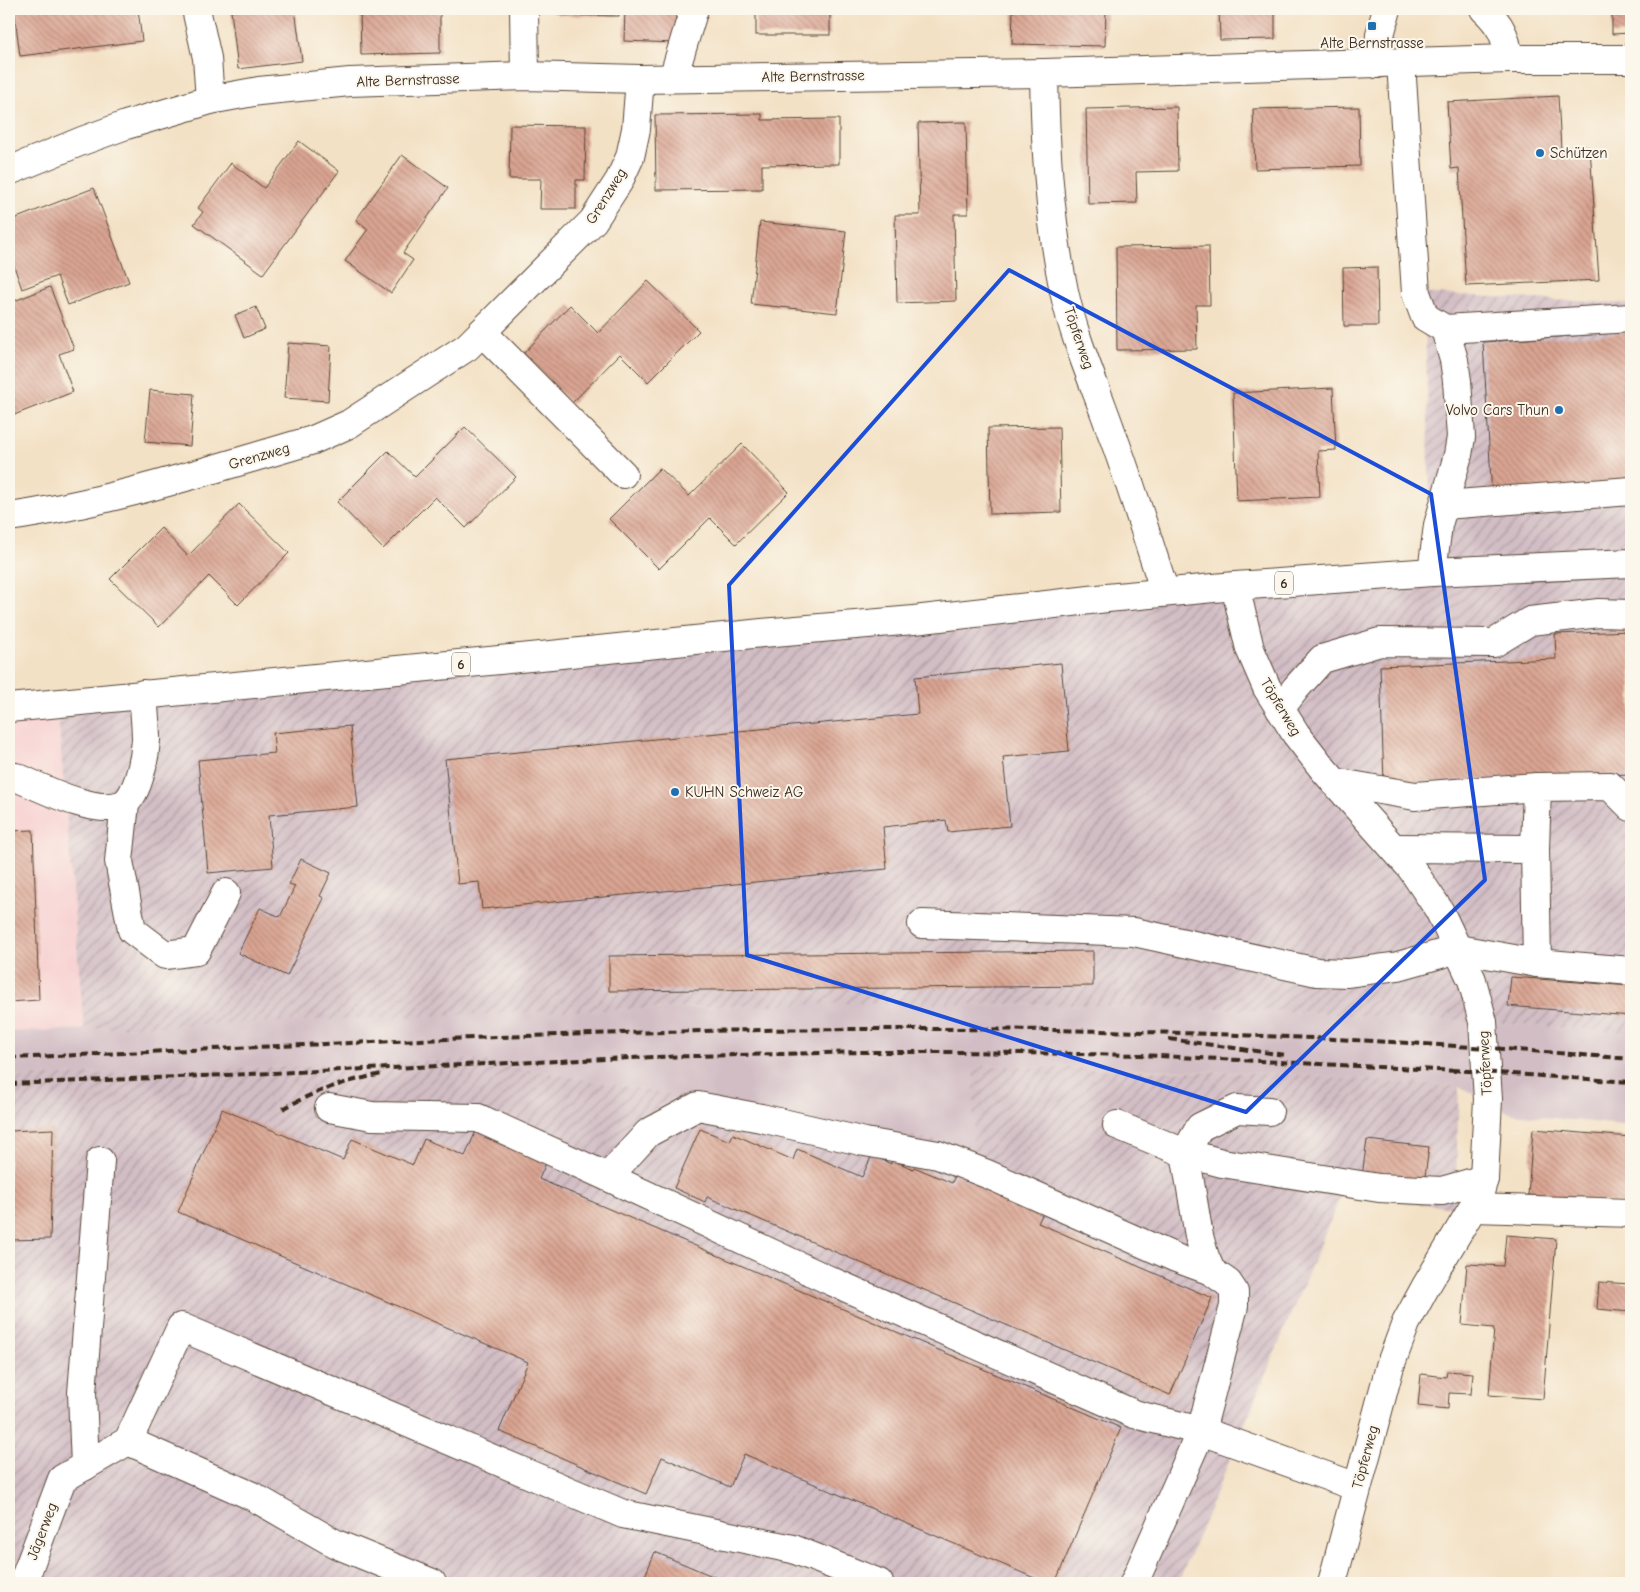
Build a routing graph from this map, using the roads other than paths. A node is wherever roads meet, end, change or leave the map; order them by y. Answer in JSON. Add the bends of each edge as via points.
{"nodes":[{"id":1,"x":196,"y":9,"type":"edge"},
{"id":2,"x":524,"y":9,"type":"edge"},
{"id":3,"x":694,"y":9,"type":"edge"},
{"id":4,"x":1387,"y":9,"type":"edge"},
{"id":5,"x":1484,"y":9,"type":"edge"},
{"id":6,"x":1631,"y":59,"type":"edge"},
{"id":7,"x":1510,"y":60,"type":"junction"},
{"id":8,"x":1389,"y":64,"type":"junction"},
{"id":9,"x":1044,"y":73,"type":"junction"},
{"id":10,"x":525,"y":76,"type":"junction"},
{"id":11,"x":674,"y":78,"type":"junction"},
{"id":12,"x":640,"y":79,"type":"junction"},
{"id":13,"x":210,"y":100,"type":"junction"},
{"id":14,"x":9,"y":171,"type":"edge"},
{"id":15,"x":1631,"y":318,"type":"edge"},
{"id":16,"x":1446,"y":329,"type":"junction"},
{"id":17,"x":482,"y":332,"type":"junction"},
{"id":18,"x":623,"y":474,"type":"dead end"},
{"id":19,"x":1631,"y":491,"type":"edge"},
{"id":20,"x":1444,"y":505,"type":"junction"},
{"id":21,"x":9,"y":516,"type":"edge"},
{"id":22,"x":1631,"y":563,"type":"edge"},
{"id":23,"x":1432,"y":572,"type":"junction"},
{"id":24,"x":1234,"y":586,"type":"junction"},
{"id":25,"x":1165,"y":592,"type":"junction"},
{"id":26,"x":1631,"y":614,"type":"edge"},
{"id":27,"x":143,"y":694,"type":"junction"},
{"id":28,"x":9,"y":708,"type":"edge"},
{"id":29,"x":1280,"y":709,"type":"junction"},
{"id":30,"x":9,"y":776,"type":"edge"},
{"id":31,"x":1334,"y":782,"type":"junction"},
{"id":32,"x":1537,"y":787,"type":"junction"},
{"id":33,"x":125,"y":803,"type":"junction"},
{"id":34,"x":1631,"y":807,"type":"edge"},
{"id":35,"x":1394,"y":848,"type":"junction"},
{"id":36,"x":1535,"y":849,"type":"junction"},
{"id":37,"x":226,"y":893,"type":"dead end"},
{"id":38,"x":922,"y":924,"type":"dead end"},
{"id":39,"x":1458,"y":950,"type":"junction"},
{"id":40,"x":1537,"y":963,"type":"junction"},
{"id":41,"x":1631,"y":971,"type":"edge"},
{"id":42,"x":329,"y":1108,"type":"dead end"},
{"id":43,"x":1269,"y":1111,"type":"dead end"},
{"id":44,"x":1117,"y":1125,"type":"dead end"},
{"id":45,"x":1186,"y":1153,"type":"junction"},
{"id":46,"x":100,"y":1161,"type":"dead end"},
{"id":47,"x":608,"y":1177,"type":"junction"},
{"id":48,"x":1484,"y":1179,"type":"junction"},
{"id":49,"x":1473,"y":1208,"type":"junction"},
{"id":50,"x":1631,"y":1213,"type":"edge"},
{"id":51,"x":1212,"y":1271,"type":"junction"},
{"id":52,"x":1201,"y":1431,"type":"junction"},
{"id":53,"x":128,"y":1441,"type":"junction"},
{"id":54,"x":73,"y":1472,"type":"junction"},
{"id":55,"x":1357,"y":1487,"type":"junction"},
{"id":56,"x":22,"y":1583,"type":"edge"},
{"id":57,"x":432,"y":1583,"type":"edge"},
{"id":58,"x":876,"y":1583,"type":"edge"},
{"id":59,"x":1134,"y":1583,"type":"edge"},
{"id":60,"x":1332,"y":1583,"type":"edge"}],
"edges":[{"from":1,"to":13,"type":"street","via":[[207,58]]},
{"from":2,"to":10,"type":"street"},
{"from":3,"to":11,"type":"street"},
{"from":4,"to":8,"type":"street","via":[[1380,34]]},
{"from":5,"to":7,"type":"street","via":[[1501,28]]},
{"from":6,"to":7,"type":"street","name":"Alte Bernstrasse"},
{"from":7,"to":8,"type":"street","name":"Alte Bernstrasse"},
{"from":8,"to":9,"type":"street","name":"Alte Bernstrasse"},
{"from":8,"to":16,"type":"street","via":[[1416,293],[1425,317]]},
{"from":9,"to":11,"type":"street","name":"Alte Bernstrasse"},
{"from":9,"to":25,"type":"street","name":"Töpferweg","via":[[1051,207],[1071,321],[1123,462]]},
{"from":10,"to":12,"type":"street","name":"Alte Bernstrasse"},
{"from":10,"to":13,"type":"street","name":"Alte Bernstrasse","via":[[312,85]]},
{"from":11,"to":12,"type":"street","name":"Alte Bernstrasse"},
{"from":12,"to":17,"type":"street","name":"Grenzweg","via":[[636,129],[630,157],[619,181],[593,221]]},
{"from":13,"to":14,"type":"street","name":"Alte Bernstrasse","via":[[126,125]]},
{"from":15,"to":16,"type":"street"},
{"from":16,"to":20,"type":"street","via":[[1454,360],[1461,437]]},
{"from":17,"to":18,"type":"street"},
{"from":17,"to":21,"type":"street","name":"Grenzweg","via":[[467,348],[332,433],[151,486],[55,510]]},
{"from":19,"to":20,"type":"street"},
{"from":20,"to":23,"type":"street","via":[[1435,539]]},
{"from":22,"to":23,"type":"street","number":"6"},
{"from":23,"to":24,"type":"street","number":"6"},
{"from":24,"to":25,"type":"street","number":"6"},
{"from":24,"to":29,"type":"street","name":"Töpferweg","via":[[1250,649]]},
{"from":25,"to":27,"type":"street","number":"6","via":[[914,620]]},
{"from":26,"to":29,"type":"street","via":[[1599,613],[1530,621],[1494,643],[1380,642],[1322,659]]},
{"from":27,"to":28,"type":"street","number":"6"},
{"from":27,"to":33,"type":"street","via":[[144,756],[139,780]]},
{"from":29,"to":31,"type":"street","name":"Töpferweg"},
{"from":30,"to":33,"type":"street","via":[[77,802],[109,807]]},
{"from":31,"to":32,"type":"street","via":[[1415,796]]},
{"from":31,"to":35,"type":"street","name":"Töpferweg"},
{"from":32,"to":34,"type":"street","via":[[1610,786]]},
{"from":32,"to":36,"type":"street"},
{"from":33,"to":37,"type":"street","via":[[119,861],[132,930],[165,955],[196,950]]},
{"from":35,"to":36,"type":"street"},
{"from":35,"to":39,"type":"street","name":"Töpferweg","via":[[1439,910]]},
{"from":36,"to":40,"type":"street"},
{"from":38,"to":39,"type":"street","via":[[1134,932],[1317,972],[1398,966]]},
{"from":39,"to":40,"type":"street"},
{"from":39,"to":48,"type":"street","name":"Töpferweg","via":[[1472,980],[1483,1022],[1488,1098]]},
{"from":40,"to":41,"type":"street"},
{"from":42,"to":47,"type":"street","via":[[372,1116],[478,1118]]},
{"from":43,"to":45,"type":"street","via":[[1237,1109],[1200,1127]]},
{"from":44,"to":45,"type":"street"},
{"from":45,"to":48,"type":"street","via":[[1222,1163],[1378,1188],[1442,1191]]},
{"from":45,"to":51,"type":"street","via":[[1199,1236]]},
{"from":46,"to":54,"type":"street"},
{"from":47,"to":51,"type":"street","via":[[648,1133],[698,1106],[938,1155]]},
{"from":47,"to":52,"type":"street","via":[[831,1281],[1134,1414]]},
{"from":48,"to":49,"type":"street","name":"Töpferweg"},
{"from":49,"to":50,"type":"street"},
{"from":49,"to":55,"type":"street","name":"Töpferweg","via":[[1406,1323],[1390,1366]]},
{"from":51,"to":52,"type":"street","via":[[1234,1292],[1234,1306]]},
{"from":52,"to":55,"type":"street"},
{"from":52,"to":59,"type":"street"},
{"from":53,"to":54,"type":"street"},
{"from":53,"to":57,"type":"street","via":[[252,1496],[336,1544]]},
{"from":53,"to":58,"type":"street","via":[[181,1327],[623,1514],[793,1549]]},
{"from":54,"to":56,"type":"street","name":"Jägerweg"},
{"from":55,"to":60,"type":"street","name":"Töpferweg"}]}
